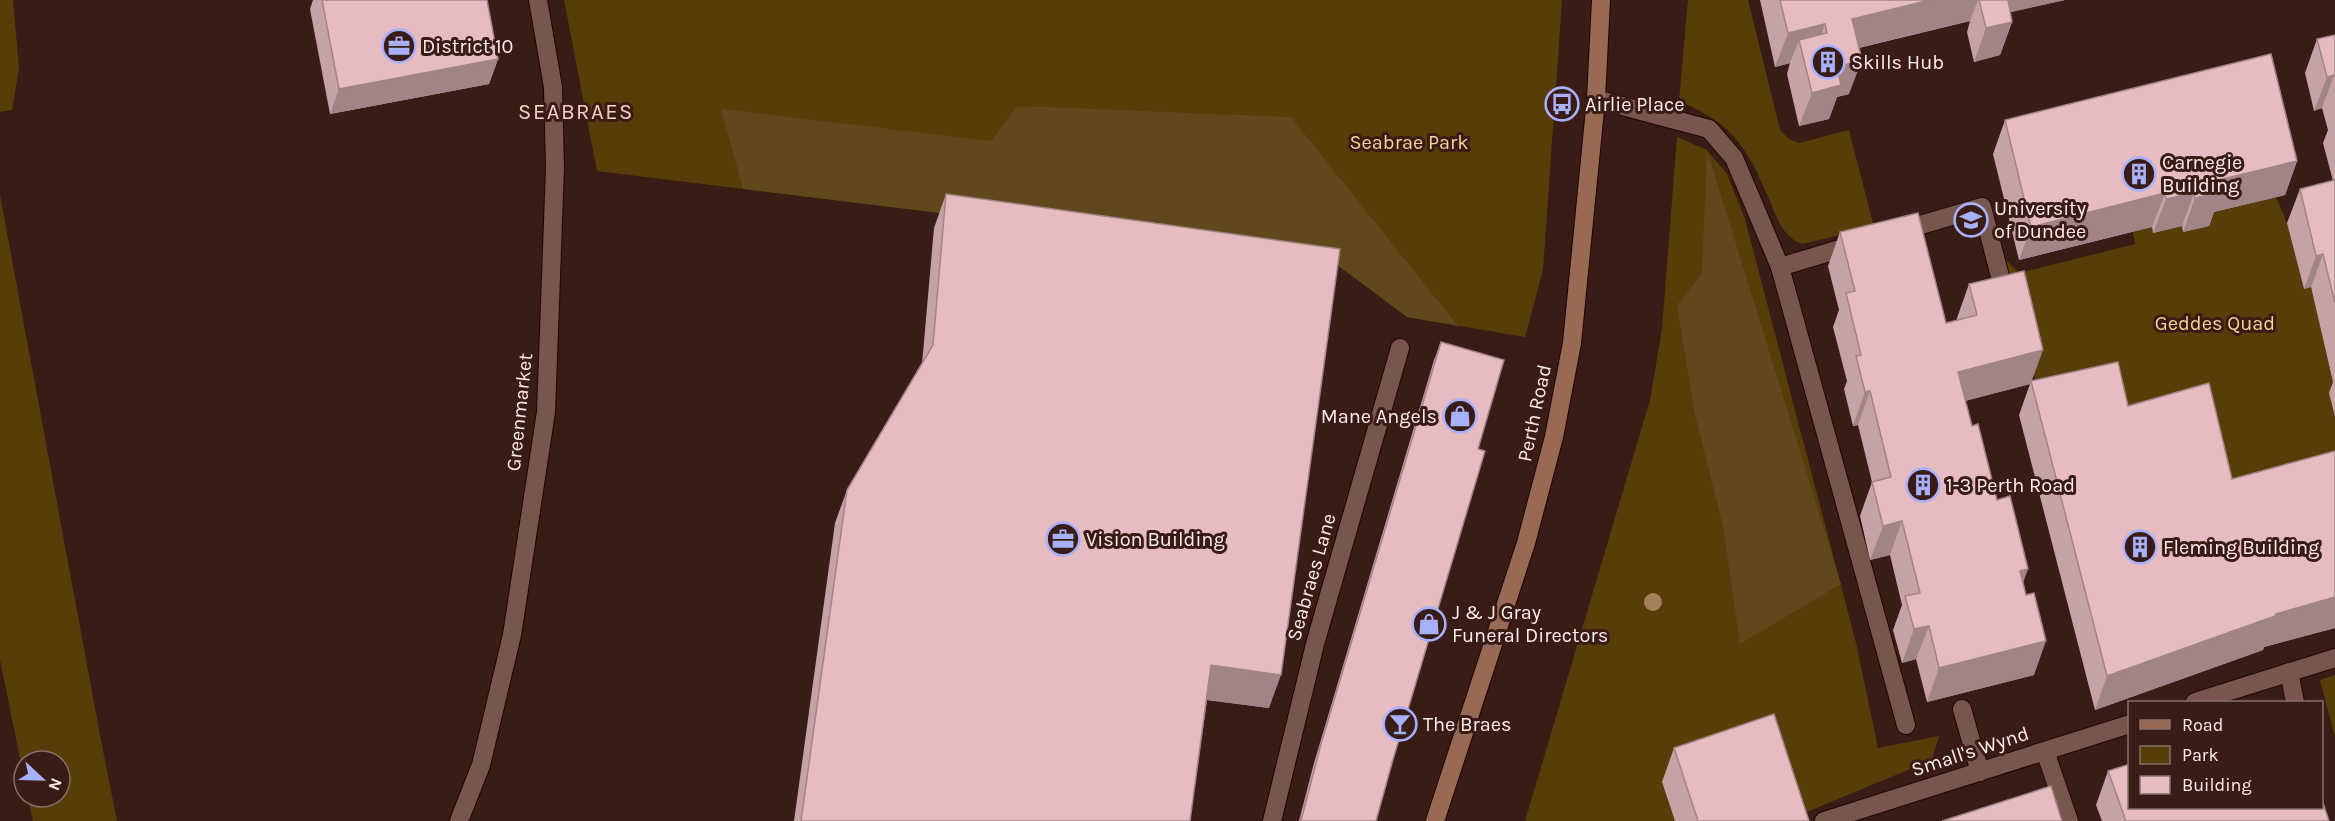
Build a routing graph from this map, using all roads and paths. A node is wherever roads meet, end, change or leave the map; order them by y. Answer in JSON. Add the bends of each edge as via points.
{"nodes":[{"id":1,"x":538,"y":0,"type":"edge"},
{"id":2,"x":1601,"y":0,"type":"edge"},
{"id":3,"x":1596,"y":99,"type":"junction"},
{"id":4,"x":1780,"y":267,"type":"junction"},
{"id":5,"x":2001,"y":284,"type":"edge"},
{"id":6,"x":1400,"y":348,"type":"dead end"},
{"id":7,"x":2335,"y":658,"type":"edge"},
{"id":8,"x":2289,"y":672,"type":"junction"},
{"id":9,"x":2198,"y":701,"type":"edge"},
{"id":10,"x":2295,"y":701,"type":"edge"},
{"id":11,"x":1962,"y":709,"type":"dead end"},
{"id":12,"x":1906,"y":725,"type":"dead end"},
{"id":13,"x":2128,"y":725,"type":"edge"},
{"id":14,"x":2045,"y":751,"type":"junction"},
{"id":15,"x":1980,"y":772,"type":"junction"},
{"id":16,"x":459,"y":821,"type":"edge"},
{"id":17,"x":1272,"y":821,"type":"edge"},
{"id":18,"x":1435,"y":821,"type":"edge"},
{"id":19,"x":1824,"y":821,"type":"edge"},
{"id":20,"x":2069,"y":821,"type":"edge"}],
"edges":[{"from":1,"to":16,"type":"street","name":"Greenmarket","via":[[553,87],[555,168],[546,412],[512,635],[481,765]]},
{"from":2,"to":3,"type":"street","name":"Perth Road"},
{"from":3,"to":4,"type":"street","via":[[1709,129],[1734,158]]},
{"from":3,"to":18,"type":"street","name":"Perth Road","via":[[1572,343],[1554,437],[1526,543]]},
{"from":4,"to":5,"type":"street","via":[[1982,207]]},
{"from":4,"to":12,"type":"street"},
{"from":6,"to":17,"type":"street","name":"Seabraes Lane","via":[[1315,644]]},
{"from":7,"to":8,"type":"street"},
{"from":8,"to":9,"type":"street"},
{"from":8,"to":10,"type":"street"},
{"from":11,"to":15,"type":"street"},
{"from":13,"to":14,"type":"street","name":"Small's Wynd"},
{"from":14,"to":15,"type":"street","name":"Small's Wynd"},
{"from":14,"to":20,"type":"street"},
{"from":15,"to":19,"type":"street","name":"Small's Wynd"}]}
